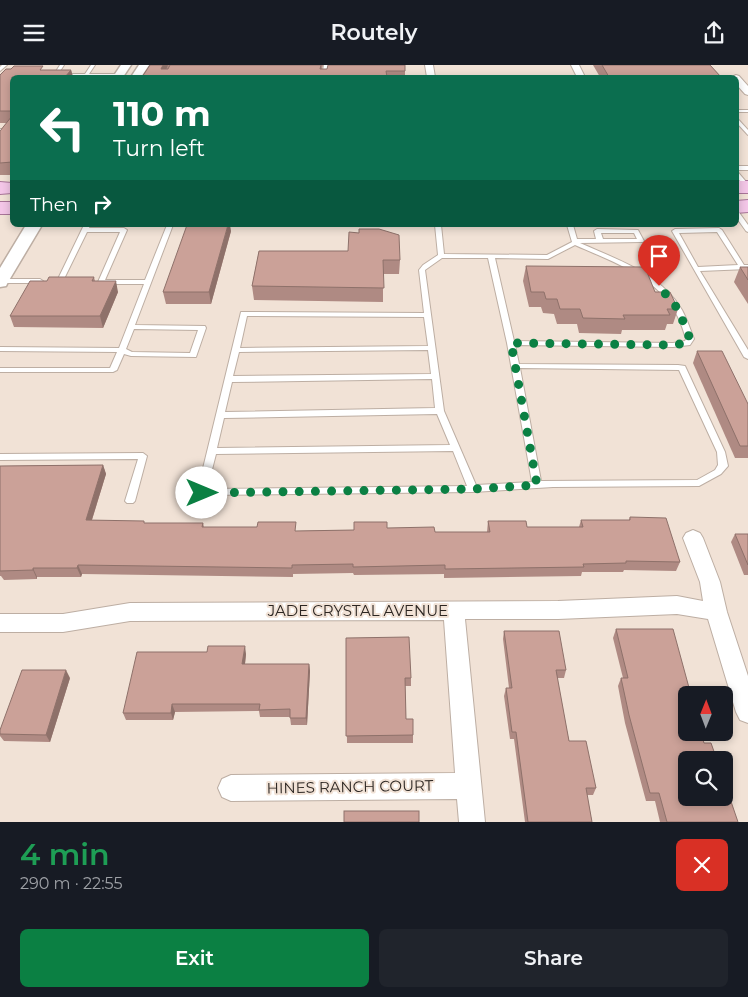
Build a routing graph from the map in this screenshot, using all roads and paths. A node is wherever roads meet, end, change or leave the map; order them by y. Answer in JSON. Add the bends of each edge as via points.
{"nodes":[{"id":1,"x":5,"y":65,"type":"edge"},
{"id":2,"x":62,"y":65,"type":"edge"},
{"id":3,"x":92,"y":65,"type":"edge"},
{"id":4,"x":0,"y":70,"type":"edge"},
{"id":5,"x":122,"y":74,"type":"edge"},
{"id":6,"x":0,"y":75,"type":"edge"},
{"id":7,"x":8,"y":75,"type":"edge"},
{"id":8,"x":47,"y":75,"type":"edge"},
{"id":9,"x":55,"y":75,"type":"junction"},
{"id":10,"x":86,"y":75,"type":"junction"},
{"id":11,"x":739,"y":81,"type":"edge"},
{"id":12,"x":748,"y":92,"type":"edge"},
{"id":13,"x":739,"y":122,"type":"edge"},
{"id":14,"x":748,"y":133,"type":"edge"},
{"id":15,"x":739,"y":175,"type":"edge"},
{"id":16,"x":746,"y":195,"type":"edge"},
{"id":17,"x":739,"y":214,"type":"edge"},
{"id":18,"x":33,"y":227,"type":"edge"},
{"id":19,"x":86,"y":227,"type":"edge"},
{"id":20,"x":169,"y":227,"type":"edge"},
{"id":21,"x":438,"y":227,"type":"edge"},
{"id":22,"x":571,"y":227,"type":"edge"},
{"id":23,"x":748,"y":230,"type":"edge"},
{"id":24,"x":600,"y":241,"type":"junction"},
{"id":25,"x":575,"y":242,"type":"junction"},
{"id":26,"x":441,"y":256,"type":"junction"},
{"id":27,"x":491,"y":257,"type":"junction"},
{"id":28,"x":745,"y":267,"type":"edge"},
{"id":29,"x":696,"y":269,"type":"junction"},
{"id":30,"x":0,"y":281,"type":"edge"},
{"id":31,"x":60,"y":281,"type":"junction"},
{"id":32,"x":68,"y":281,"type":"edge"},
{"id":33,"x":93,"y":282,"type":"edge"},
{"id":34,"x":101,"y":282,"type":"junction"},
{"id":35,"x":148,"y":282,"type":"junction"},
{"id":36,"x":427,"y":315,"type":"junction"},
{"id":37,"x":131,"y":327,"type":"junction"},
{"id":38,"x":511,"y":343,"type":"junction"},
{"id":39,"x":431,"y":348,"type":"junction"},
{"id":40,"x":0,"y":349,"type":"edge"},
{"id":41,"x":122,"y":350,"type":"junction"},
{"id":42,"x":236,"y":350,"type":"junction"},
{"id":43,"x":748,"y":357,"type":"edge"},
{"id":44,"x":515,"y":366,"type":"junction"},
{"id":45,"x":0,"y":370,"type":"edge"},
{"id":46,"x":435,"y":376,"type":"junction"},
{"id":47,"x":229,"y":379,"type":"junction"},
{"id":48,"x":440,"y":411,"type":"junction"},
{"id":49,"x":220,"y":415,"type":"junction"},
{"id":50,"x":455,"y":448,"type":"junction"},
{"id":51,"x":212,"y":451,"type":"junction"},
{"id":52,"x":0,"y":457,"type":"edge"},
{"id":53,"x":537,"y":485,"type":"junction"},
{"id":54,"x":473,"y":489,"type":"junction"},
{"id":55,"x":130,"y":501,"type":"dead end"},
{"id":56,"x":693,"y":538,"type":"dead end"},
{"id":57,"x":454,"y":611,"type":"junction"},
{"id":58,"x":716,"y":613,"type":"junction"},
{"id":59,"x":0,"y":623,"type":"edge"},
{"id":60,"x":748,"y":712,"type":"edge"},
{"id":61,"x":468,"y":786,"type":"junction"},
{"id":62,"x":231,"y":788,"type":"dead end"},
{"id":63,"x":472,"y":822,"type":"edge"}],
"edges":[{"from":1,"to":4,"type":"lane"},
{"from":2,"to":9,"type":"lane"},
{"from":3,"to":10,"type":"lane"},
{"from":5,"to":10,"type":"lane"},
{"from":6,"to":7,"type":"lane"},
{"from":8,"to":9,"type":"lane"},
{"from":9,"to":10,"type":"lane"},
{"from":11,"to":12,"type":"street"},
{"from":13,"to":14,"type":"lane"},
{"from":15,"to":16,"type":"lane"},
{"from":17,"to":23,"type":"lane"},
{"from":18,"to":30,"type":"street"},
{"from":19,"to":31,"type":"lane"},
{"from":19,"to":34,"type":"lane","via":[[124,230]]},
{"from":20,"to":35,"type":"lane"},
{"from":21,"to":26,"type":"lane"},
{"from":22,"to":25,"type":"lane"},
{"from":24,"to":24,"type":"lane","via":[[633,241],[641,241],[636,231],[596,231]]},
{"from":24,"to":25,"type":"lane"},
{"from":25,"to":27,"type":"lane","via":[[548,257]]},
{"from":25,"to":38,"type":"lane","via":[[645,275],[659,286],[678,309],[690,339],[687,343],[673,345]]},
{"from":26,"to":27,"type":"lane"},
{"from":26,"to":36,"type":"lane","via":[[422,270]]},
{"from":27,"to":38,"type":"lane"},
{"from":28,"to":29,"type":"lane"},
{"from":28,"to":29,"type":"lane","via":[[719,231],[675,231]]},
{"from":29,"to":43,"type":"lane"},
{"from":30,"to":31,"type":"lane"},
{"from":31,"to":32,"type":"lane"},
{"from":33,"to":34,"type":"lane"},
{"from":34,"to":35,"type":"lane"},
{"from":35,"to":37,"type":"lane"},
{"from":36,"to":39,"type":"lane"},
{"from":36,"to":42,"type":"lane","via":[[244,314]]},
{"from":37,"to":41,"type":"lane"},
{"from":37,"to":41,"type":"lane","via":[[202,328],[193,355],[130,354]]},
{"from":38,"to":44,"type":"lane"},
{"from":39,"to":42,"type":"lane"},
{"from":39,"to":46,"type":"lane"},
{"from":40,"to":41,"type":"lane"},
{"from":41,"to":45,"type":"lane","via":[[112,370]]},
{"from":42,"to":47,"type":"lane"},
{"from":44,"to":53,"type":"lane"},
{"from":44,"to":53,"type":"lane","via":[[682,368],[721,452],[723,466],[699,483]]},
{"from":46,"to":47,"type":"lane"},
{"from":46,"to":48,"type":"lane"},
{"from":47,"to":49,"type":"lane"},
{"from":48,"to":49,"type":"lane"},
{"from":48,"to":50,"type":"lane"},
{"from":49,"to":51,"type":"lane"},
{"from":50,"to":51,"type":"lane"},
{"from":50,"to":54,"type":"lane"},
{"from":51,"to":54,"type":"lane","via":[[202,493]]},
{"from":52,"to":55,"type":"lane","via":[[143,456]]},
{"from":53,"to":54,"type":"lane"},
{"from":56,"to":58,"type":"street","via":[[710,582]]},
{"from":57,"to":58,"type":"street","name":"JADE CRYSTAL AVENUE","via":[[677,605]]},
{"from":57,"to":59,"type":"street","name":"JADE CRYSTAL AVENUE","via":[[130,612],[63,623]]},
{"from":57,"to":61,"type":"street"},
{"from":58,"to":60,"type":"street"},
{"from":61,"to":62,"type":"street","name":"HINES RANCH COURT"},
{"from":61,"to":63,"type":"street"}]}
